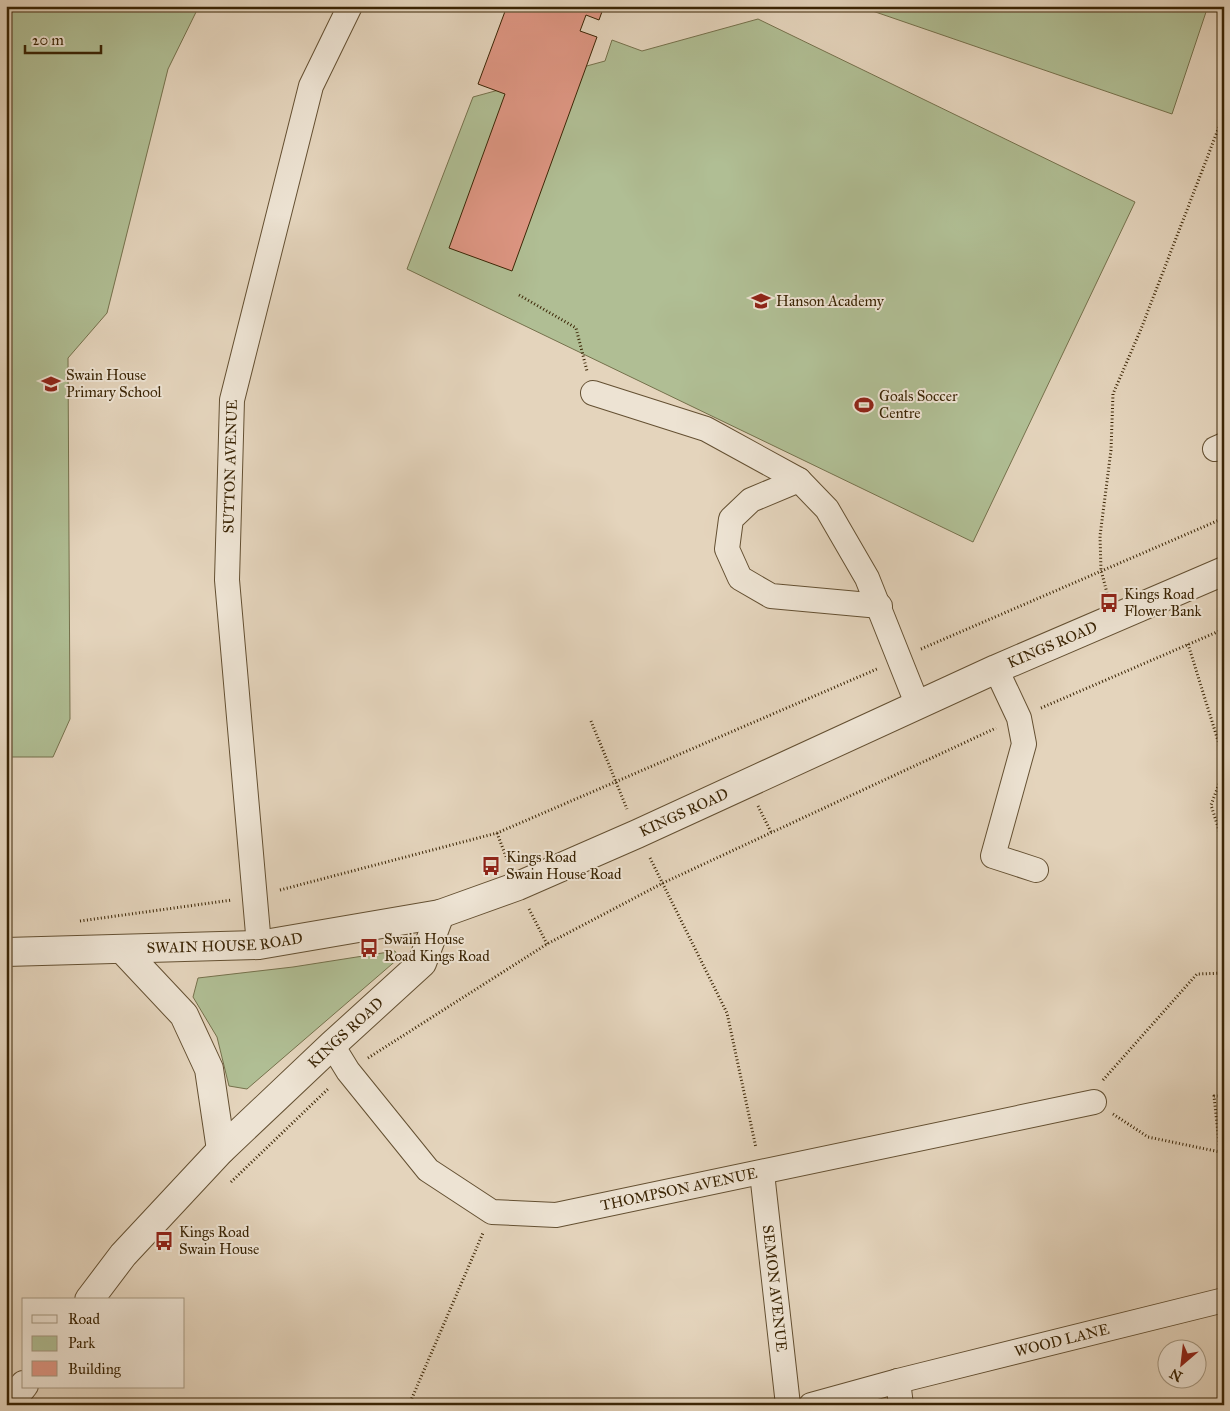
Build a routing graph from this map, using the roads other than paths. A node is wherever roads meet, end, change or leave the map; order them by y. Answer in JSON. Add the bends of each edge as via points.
{"nodes":[{"id":1,"x":350,"y":6,"type":"edge"},
{"id":2,"x":593,"y":393,"type":"road end"},
{"id":3,"x":800,"y":480,"type":"junction"},
{"id":4,"x":1224,"y":571,"type":"edge"},
{"id":5,"x":880,"y":606,"type":"junction"},
{"id":6,"x":996,"y":669,"type":"junction"},
{"id":7,"x":918,"y":706,"type":"junction"},
{"id":8,"x":1036,"y":870,"type":"dead end"},
{"id":9,"x":440,"y":914,"type":"junction"},
{"id":10,"x":259,"y":945,"type":"junction"},
{"id":11,"x":122,"y":949,"type":"junction"},
{"id":12,"x":6,"y":952,"type":"edge"},
{"id":13,"x":332,"y":1045,"type":"junction"},
{"id":14,"x":1094,"y":1102,"type":"road end"},
{"id":15,"x":221,"y":1150,"type":"junction"},
{"id":16,"x":762,"y":1173,"type":"junction"},
{"id":17,"x":91,"y":1298,"type":"edge"},
{"id":18,"x":1224,"y":1300,"type":"edge"},
{"id":19,"x":898,"y":1381,"type":"junction"},
{"id":20,"x":22,"y":1387,"type":"edge"},
{"id":21,"x":8,"y":1405,"type":"edge"},
{"id":22,"x":788,"y":1405,"type":"edge"},
{"id":23,"x":811,"y":1405,"type":"edge"},
{"id":24,"x":900,"y":1405,"type":"edge"}],
"edges":[{"from":1,"to":10,"type":"street","name":"SUTTON AVENUE","via":[[311,86],[232,400],[227,580]]},
{"from":2,"to":3,"type":"street","via":[[706,429]]},
{"from":3,"to":5,"type":"street","via":[[827,509],[868,578]]},
{"from":3,"to":5,"type":"street","via":[[751,500],[732,519],[727,549],[740,578],[771,596]]},
{"from":4,"to":6,"type":"street","name":"KINGS ROAD"},
{"from":5,"to":7,"type":"street"},
{"from":6,"to":7,"type":"street","name":"KINGS ROAD"},
{"from":6,"to":8,"type":"street","via":[[1019,718],[1024,744],[993,856]]},
{"from":7,"to":9,"type":"street","name":"KINGS ROAD","via":[[518,886]]},
{"from":9,"to":10,"type":"street","name":"SWAIN HOUSE ROAD"},
{"from":9,"to":13,"type":"street","name":"KINGS ROAD","via":[[422,963]]},
{"from":10,"to":11,"type":"street","name":"SWAIN HOUSE ROAD"},
{"from":11,"to":12,"type":"street","name":"SWAIN HOUSE ROAD"},
{"from":11,"to":15,"type":"street","via":[[184,1015],[209,1069]]},
{"from":13,"to":15,"type":"street","name":"KINGS ROAD"},
{"from":13,"to":16,"type":"street","name":"THOMPSON AVENUE","via":[[348,1070],[428,1170],[492,1212],[556,1214]]},
{"from":14,"to":16,"type":"street","name":"THOMPSON AVENUE"},
{"from":15,"to":17,"type":"street","name":"KINGS ROAD","via":[[123,1255]]},
{"from":16,"to":22,"type":"street","name":"SEMON AVENUE"},
{"from":18,"to":19,"type":"street","name":"WOOD LANE"},
{"from":19,"to":23,"type":"street","name":"WOOD LANE"},
{"from":19,"to":24,"type":"street"},
{"from":20,"to":21,"type":"street"}]}
